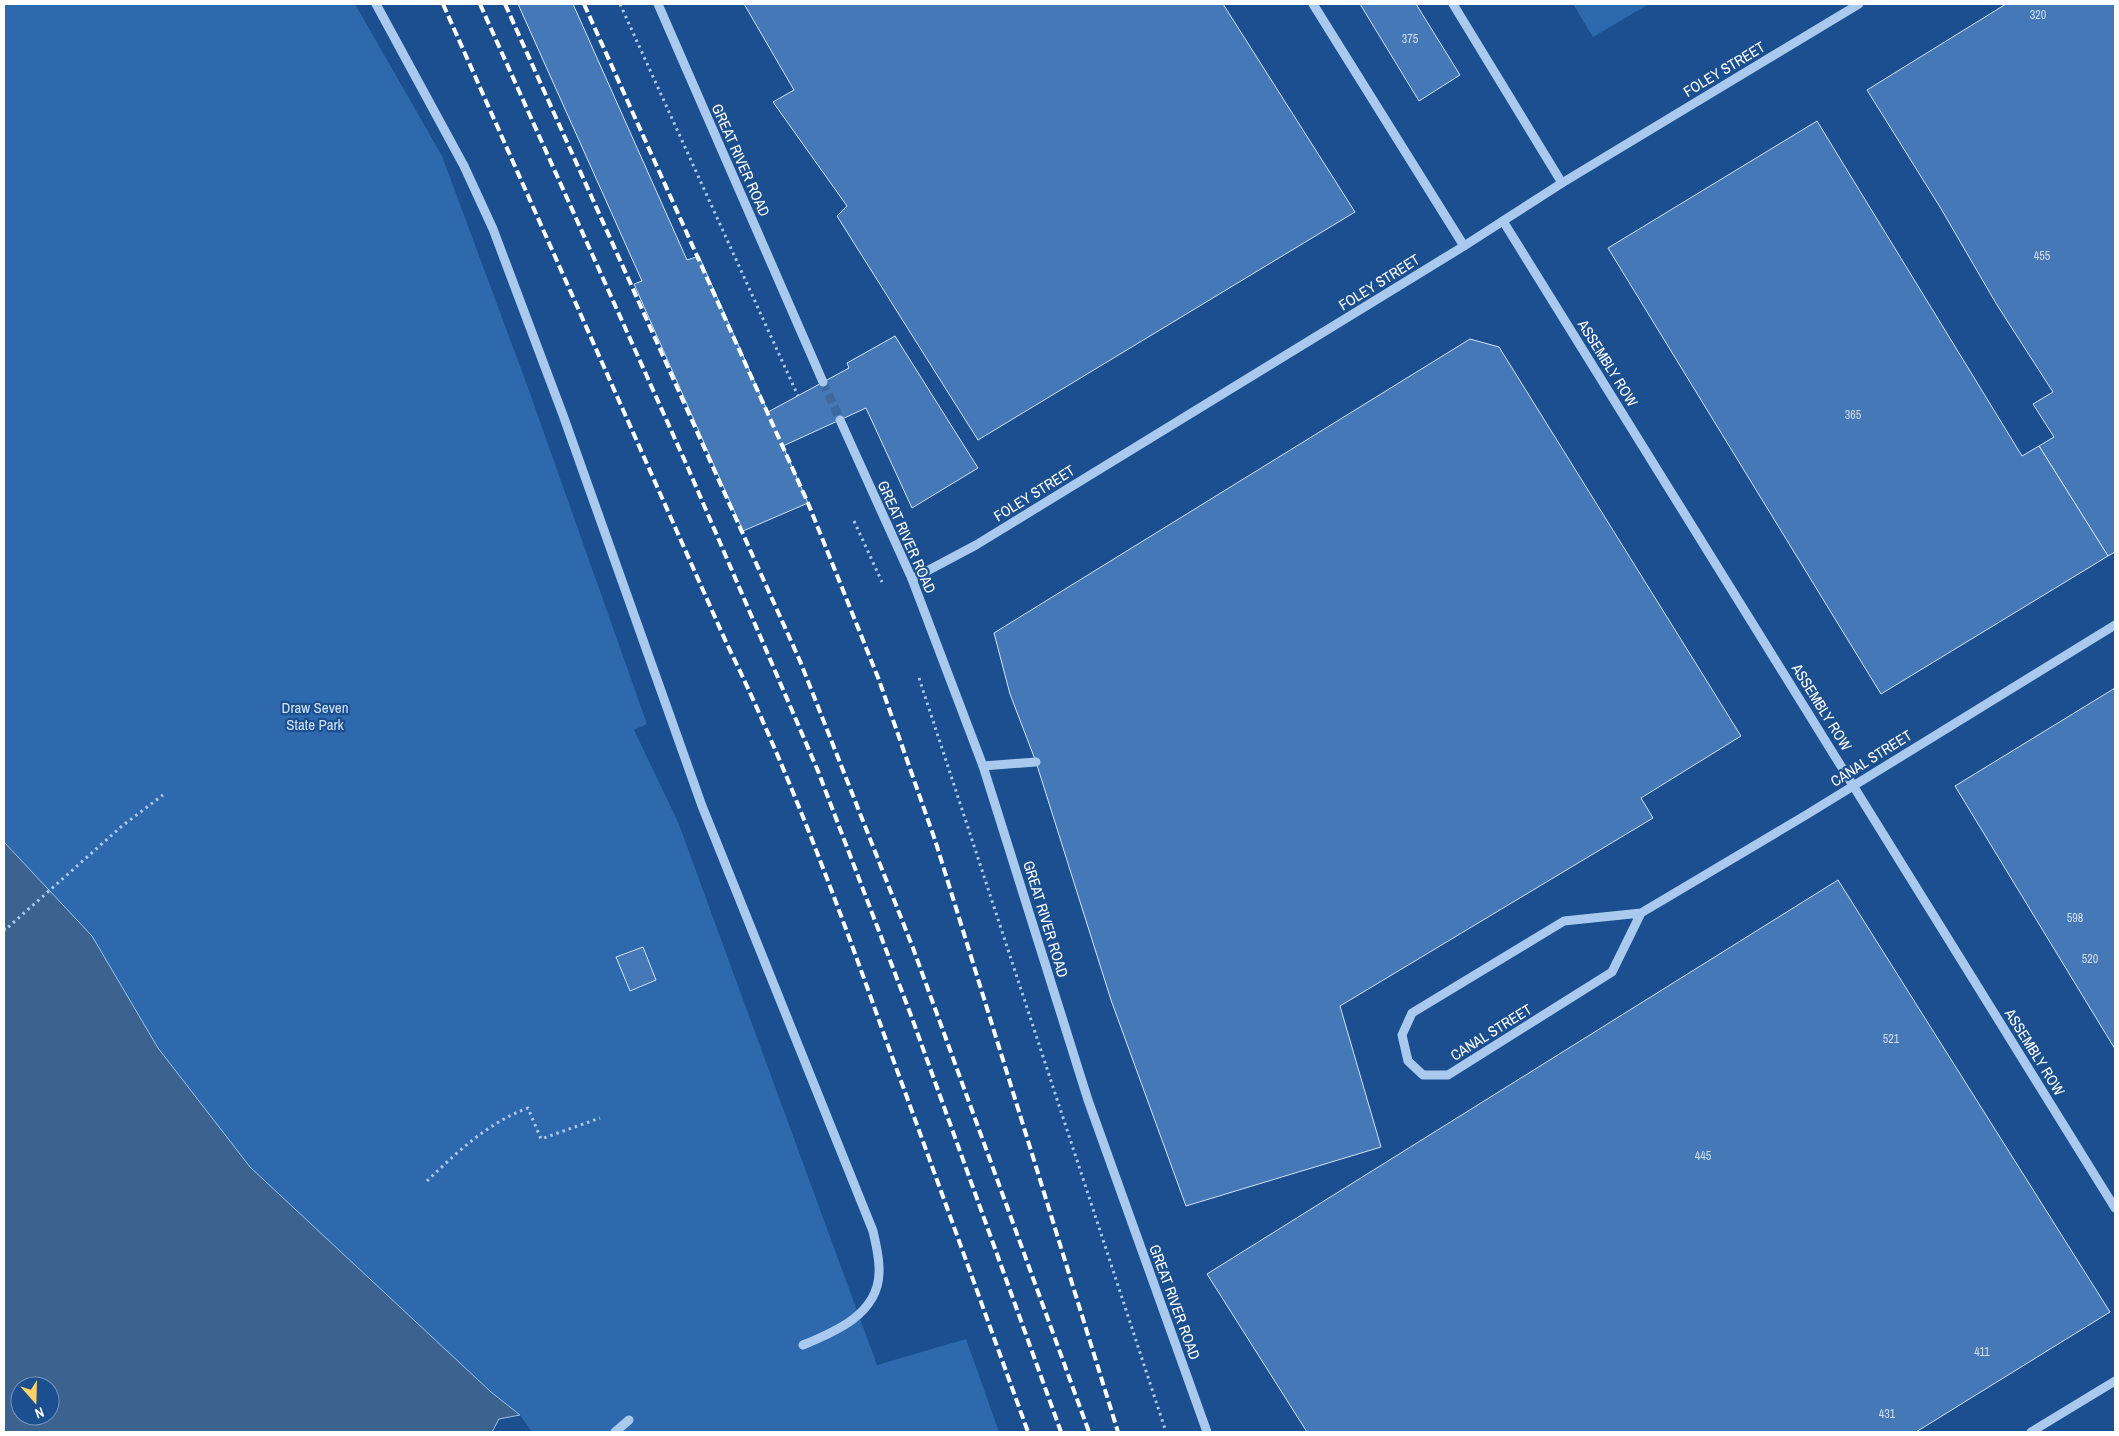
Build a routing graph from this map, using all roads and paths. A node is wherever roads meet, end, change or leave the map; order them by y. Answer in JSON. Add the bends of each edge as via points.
{"nodes":[{"id":1,"x":376,"y":4,"type":"edge"},
{"id":2,"x":620,"y":4,"type":"edge"},
{"id":3,"x":658,"y":4,"type":"edge"},
{"id":4,"x":1313,"y":4,"type":"edge"},
{"id":5,"x":1453,"y":4,"type":"edge"},
{"id":6,"x":1858,"y":4,"type":"edge"},
{"id":7,"x":1562,"y":183,"type":"junction"},
{"id":8,"x":1503,"y":222,"type":"junction"},
{"id":9,"x":1464,"y":246,"type":"junction"},
{"id":10,"x":823,"y":382,"type":"tunnel mouth"},
{"id":11,"x":798,"y":396,"type":"dead end"},
{"id":12,"x":840,"y":420,"type":"tunnel mouth"},
{"id":13,"x":852,"y":516,"type":"dead end"},
{"id":14,"x":912,"y":579,"type":"junction"},
{"id":15,"x":883,"y":586,"type":"dead end"},
{"id":16,"x":2115,"y":625,"type":"edge"},
{"id":17,"x":918,"y":674,"type":"dead end"},
{"id":18,"x":1036,"y":762,"type":"dead end"},
{"id":19,"x":983,"y":766,"type":"junction"},
{"id":20,"x":1854,"y":785,"type":"junction"},
{"id":21,"x":163,"y":795,"type":"dead end"},
{"id":22,"x":1641,"y":913,"type":"junction"},
{"id":23,"x":4,"y":928,"type":"edge"},
{"id":24,"x":600,"y":1118,"type":"dead end"},
{"id":25,"x":427,"y":1181,"type":"dead end"},
{"id":26,"x":2115,"y":1208,"type":"edge"},
{"id":27,"x":803,"y":1345,"type":"dead end"},
{"id":28,"x":2115,"y":1381,"type":"edge"},
{"id":29,"x":629,"y":1420,"type":"dead end"},
{"id":30,"x":615,"y":1432,"type":"edge"},
{"id":31,"x":1166,"y":1432,"type":"edge"},
{"id":32,"x":1207,"y":1432,"type":"edge"},
{"id":33,"x":2031,"y":1432,"type":"edge"}],
"edges":[{"from":1,"to":27,"type":"street","via":[[464,166],[493,228],[563,414],[702,806],[873,1231],[879,1273],[877,1289],[870,1303],[839,1328]]},
{"from":2,"to":11,"type":"path"},
{"from":3,"to":10,"type":"street","name":"GREAT RIVER ROAD"},
{"from":4,"to":9,"type":"street"},
{"from":5,"to":7,"type":"street"},
{"from":6,"to":7,"type":"street","name":"FOLEY STREET"},
{"from":7,"to":8,"type":"street","name":"FOLEY STREET"},
{"from":8,"to":9,"type":"street","name":"FOLEY STREET"},
{"from":8,"to":20,"type":"street","name":"ASSEMBLY ROW"},
{"from":9,"to":14,"type":"street","name":"FOLEY STREET","via":[[976,545]]},
{"from":12,"to":14,"type":"street","name":"GREAT RIVER ROAD"},
{"from":13,"to":15,"type":"path"},
{"from":14,"to":19,"type":"street","name":"GREAT RIVER ROAD"},
{"from":16,"to":20,"type":"street","name":"CANAL STREET"},
{"from":17,"to":31,"type":"path"},
{"from":18,"to":19,"type":"street"},
{"from":19,"to":32,"type":"street","name":"GREAT RIVER ROAD","via":[[1088,1100]]},
{"from":20,"to":22,"type":"street","name":"CANAL STREET"},
{"from":20,"to":26,"type":"street","name":"ASSEMBLY ROW"},
{"from":21,"to":23,"type":"path","via":[[122,826],[6,930]]},
{"from":22,"to":22,"type":"street","name":"CANAL STREET","via":[[1564,921],[1412,1013],[1402,1034],[1408,1061],[1423,1076],[1448,1075],[1612,972]]},
{"from":24,"to":25,"type":"path","via":[[541,1139],[528,1108],[457,1152]]},
{"from":28,"to":33,"type":"street"},
{"from":29,"to":30,"type":"street"}]}
